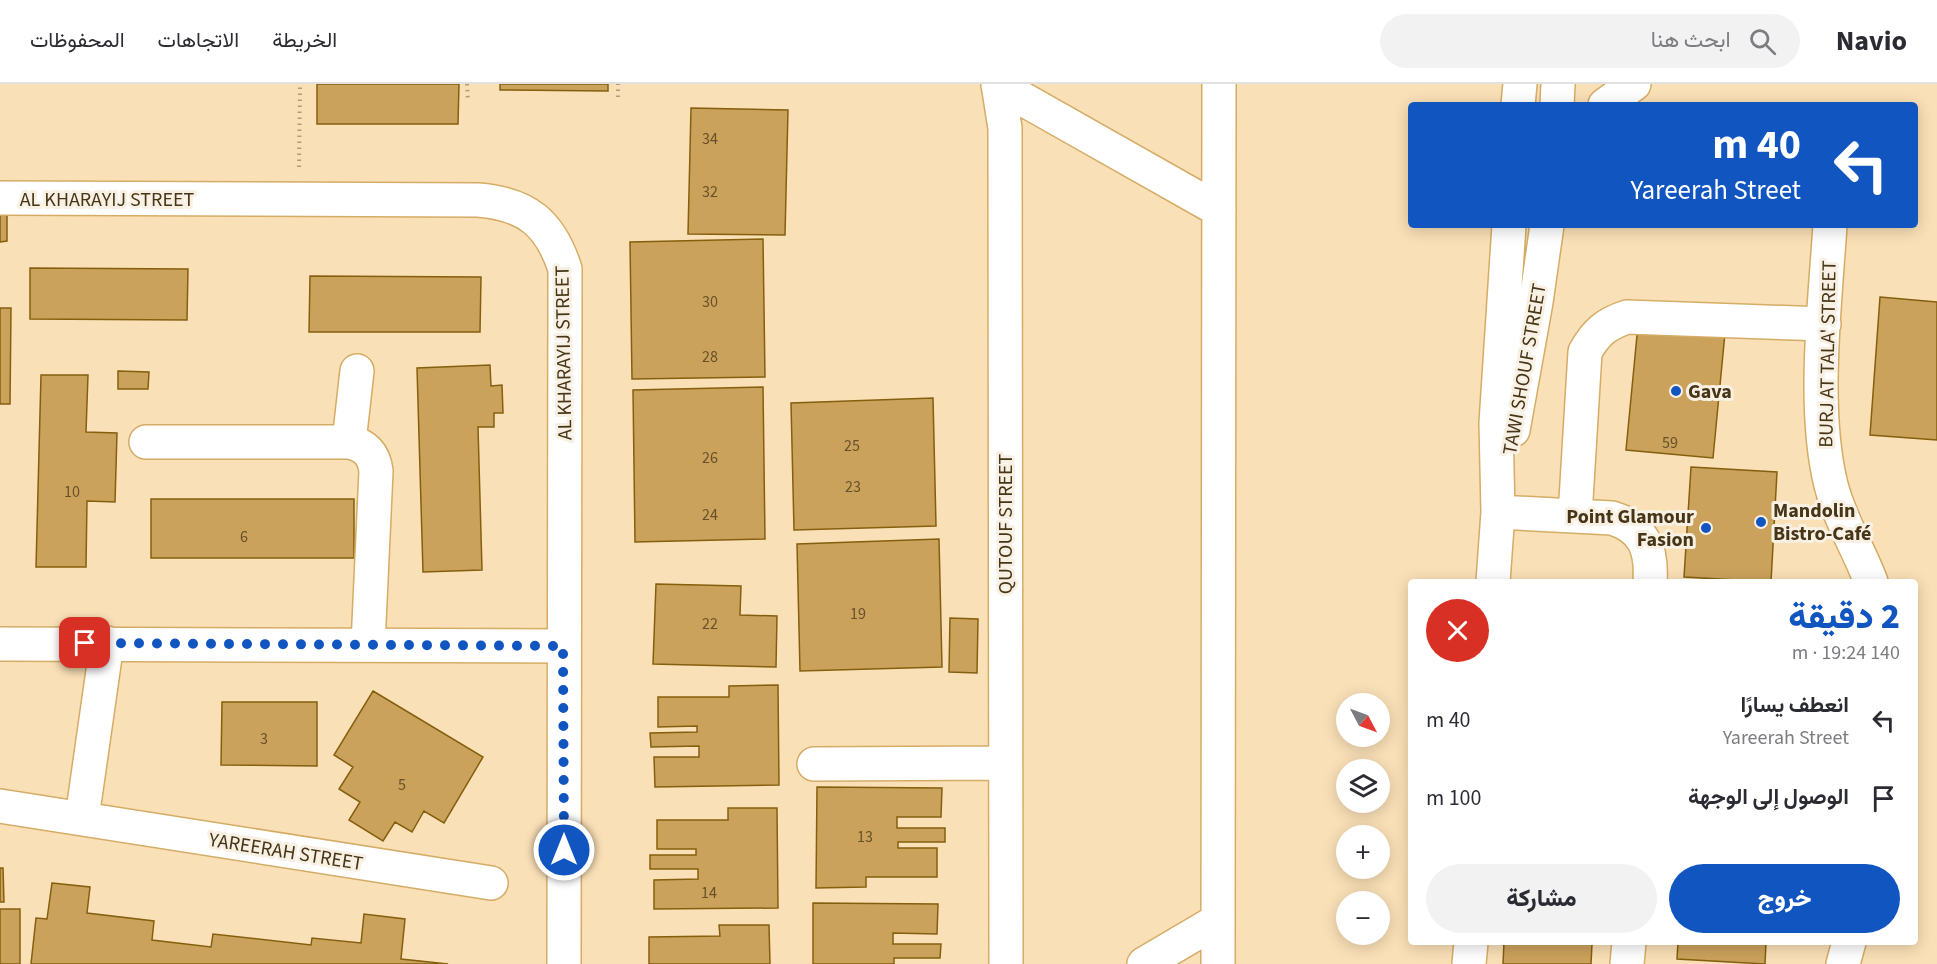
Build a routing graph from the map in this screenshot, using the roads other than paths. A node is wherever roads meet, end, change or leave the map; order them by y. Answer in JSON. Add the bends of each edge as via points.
{"nodes":[{"id":1,"x":1219,"y":84,"type":"edge"},
{"id":2,"x":1520,"y":84,"type":"edge"},
{"id":3,"x":1558,"y":84,"type":"edge"},
{"id":4,"x":1634,"y":84,"type":"edge"},
{"id":5,"x":998,"y":85,"type":"edge"},
{"id":6,"x":1518,"y":102,"type":"edge"},
{"id":7,"x":1557,"y":102,"type":"edge"},
{"id":8,"x":1609,"y":102,"type":"edge"},
{"id":9,"x":0,"y":198,"type":"edge"},
{"id":10,"x":1218,"y":210,"type":"junction"},
{"id":11,"x":1509,"y":228,"type":"edge"},
{"id":12,"x":1547,"y":228,"type":"edge"},
{"id":13,"x":1830,"y":228,"type":"edge"},
{"id":14,"x":1824,"y":324,"type":"junction"},
{"id":15,"x":357,"y":371,"type":"dead end"},
{"id":16,"x":146,"y":442,"type":"dead end"},
{"id":17,"x":349,"y":442,"type":"junction"},
{"id":18,"x":1498,"y":512,"type":"junction"},
{"id":19,"x":1575,"y":516,"type":"junction"},
{"id":20,"x":1493,"y":579,"type":"edge"},
{"id":21,"x":1650,"y":579,"type":"edge"},
{"id":22,"x":1870,"y":579,"type":"edge"},
{"id":23,"x":106,"y":643,"type":"junction"},
{"id":24,"x":0,"y":644,"type":"edge"},
{"id":25,"x":368,"y":645,"type":"junction"},
{"id":26,"x":563,"y":646,"type":"junction"},
{"id":27,"x":1005,"y":763,"type":"junction"},
{"id":28,"x":814,"y":764,"type":"dead end"},
{"id":29,"x":0,"y":806,"type":"edge"},
{"id":30,"x":82,"y":818,"type":"junction"},
{"id":31,"x":491,"y":883,"type":"dead end"},
{"id":32,"x":1217,"y":921,"type":"junction"},
{"id":33,"x":1471,"y":945,"type":"edge"},
{"id":34,"x":1629,"y":945,"type":"edge"},
{"id":35,"x":1848,"y":945,"type":"edge"},
{"id":36,"x":564,"y":964,"type":"edge"},
{"id":37,"x":1006,"y":964,"type":"edge"},
{"id":38,"x":1144,"y":964,"type":"edge"},
{"id":39,"x":1218,"y":964,"type":"edge"},
{"id":40,"x":1469,"y":964,"type":"edge"},
{"id":41,"x":1627,"y":964,"type":"edge"},
{"id":42,"x":1843,"y":964,"type":"edge"}],
"edges":[{"from":1,"to":10,"type":"street"},
{"from":2,"to":6,"type":"street"},
{"from":3,"to":7,"type":"street"},
{"from":4,"to":8,"type":"street"},
{"from":5,"to":10,"type":"street"},
{"from":5,"to":27,"type":"street","name":"QUTOUF STREET","via":[[1005,128]]},
{"from":9,"to":26,"type":"street","name":"AL KHARAYIJ STREET","via":[[502,202],[525,211],[544,226],[558,246],[565,269]]},
{"from":10,"to":32,"type":"street"},
{"from":11,"to":18,"type":"street","name":"TAWI SHOUF STREET","via":[[1496,423]]},
{"from":12,"to":18,"type":"street","name":"TAWI SHOUF STREET"},
{"from":13,"to":14,"type":"street","name":"BURJ AT TALA' STREET"},
{"from":14,"to":19,"type":"street","via":[[1627,317],[1609,323],[1594,335],[1585,352]]},
{"from":14,"to":22,"type":"street","name":"BURJ AT TALA' STREET","via":[[1823,449],[1831,488]]},
{"from":15,"to":17,"type":"street"},
{"from":16,"to":17,"type":"street"},
{"from":17,"to":25,"type":"street","via":[[366,448],[376,471]]},
{"from":18,"to":19,"type":"street"},
{"from":18,"to":20,"type":"street","name":"TAWI SHOUF STREET"},
{"from":19,"to":21,"type":"street","via":[[1612,518],[1634,527],[1649,548]]},
{"from":23,"to":24,"type":"street"},
{"from":23,"to":25,"type":"street"},
{"from":23,"to":30,"type":"street"},
{"from":25,"to":26,"type":"street"},
{"from":26,"to":36,"type":"street","name":"AL KHARAYIJ STREET"},
{"from":27,"to":28,"type":"street"},
{"from":27,"to":37,"type":"street","name":"QUTOUF STREET"},
{"from":29,"to":30,"type":"street","name":"YAREERAH STREET"},
{"from":30,"to":31,"type":"street","name":"YAREERAH STREET"},
{"from":32,"to":38,"type":"street"},
{"from":32,"to":39,"type":"street"},
{"from":33,"to":40,"type":"street"},
{"from":34,"to":41,"type":"street"},
{"from":35,"to":42,"type":"street"}]}
